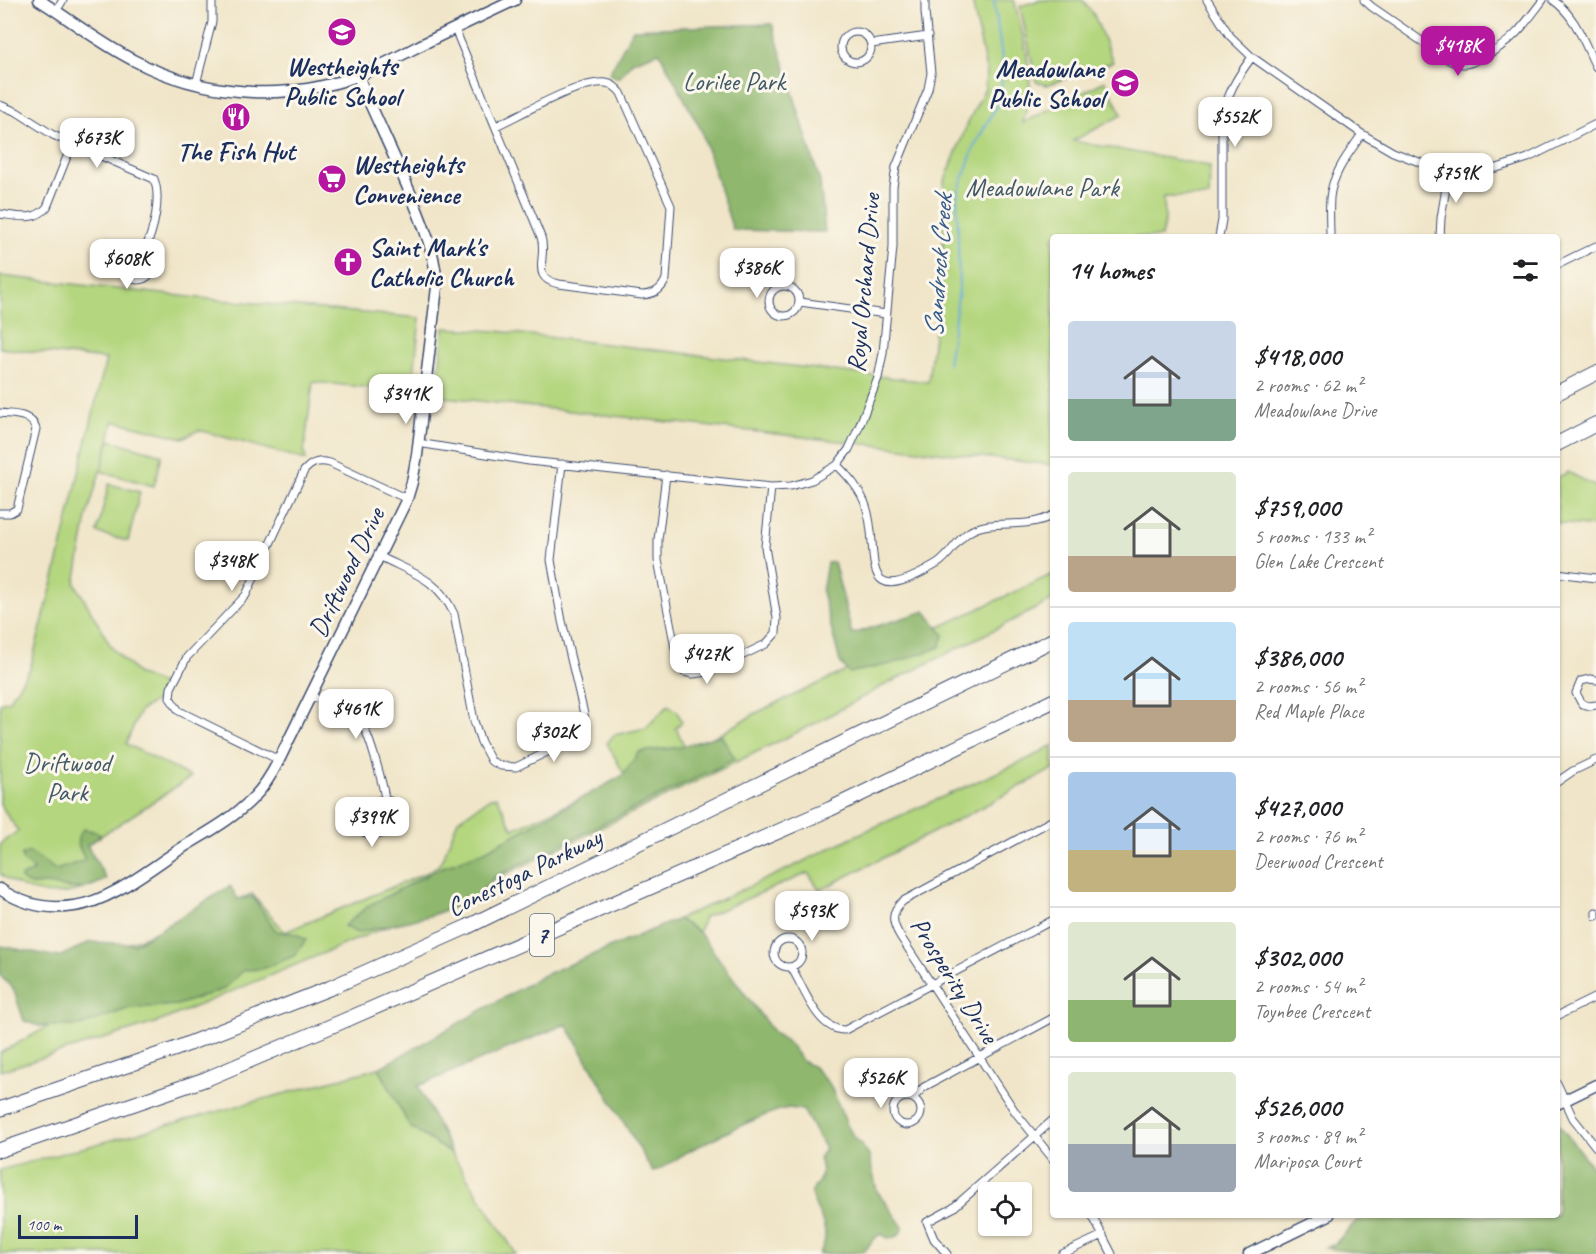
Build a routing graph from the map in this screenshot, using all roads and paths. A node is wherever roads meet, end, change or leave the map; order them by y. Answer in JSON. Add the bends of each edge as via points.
{"nodes":[{"id":1,"x":39,"y":0,"type":"edge"},
{"id":2,"x":63,"y":0,"type":"edge"},
{"id":3,"x":212,"y":0,"type":"edge"},
{"id":4,"x":516,"y":0,"type":"edge"},
{"id":5,"x":926,"y":0,"type":"edge"},
{"id":6,"x":1207,"y":0,"type":"edge"},
{"id":7,"x":1364,"y":0,"type":"edge"},
{"id":8,"x":1543,"y":0,"type":"edge"},
{"id":9,"x":1553,"y":0,"type":"edge"},
{"id":10,"x":56,"y":11,"type":"junction"},
{"id":11,"x":455,"y":29,"type":"junction"},
{"id":12,"x":928,"y":36,"type":"junction"},
{"id":13,"x":871,"y":44,"type":"junction"},
{"id":14,"x":1252,"y":57,"type":"junction"},
{"id":15,"x":1596,"y":67,"type":"edge"},
{"id":16,"x":358,"y":76,"type":"junction"},
{"id":17,"x":196,"y":84,"type":"junction"},
{"id":18,"x":0,"y":105,"type":"edge"},
{"id":19,"x":1596,"y":124,"type":"edge"},
{"id":20,"x":496,"y":126,"type":"junction"},
{"id":21,"x":1362,"y":134,"type":"junction"},
{"id":22,"x":72,"y":144,"type":"junction"},
{"id":23,"x":1449,"y":169,"type":"junction"},
{"id":24,"x":0,"y":214,"type":"edge"},
{"id":25,"x":1220,"y":234,"type":"edge"},
{"id":26,"x":1330,"y":234,"type":"edge"},
{"id":27,"x":1440,"y":234,"type":"edge"},
{"id":28,"x":1596,"y":246,"type":"edge"},
{"id":29,"x":144,"y":252,"type":"junction"},
{"id":30,"x":1560,"y":264,"type":"edge"},
{"id":31,"x":800,"y":302,"type":"junction"},
{"id":32,"x":886,"y":314,"type":"junction"},
{"id":33,"x":1596,"y":373,"type":"edge"},
{"id":34,"x":1560,"y":391,"type":"edge"},
{"id":35,"x":0,"y":413,"type":"edge"},
{"id":36,"x":1596,"y":424,"type":"edge"},
{"id":37,"x":418,"y":442,"type":"junction"},
{"id":38,"x":1560,"y":442,"type":"edge"},
{"id":39,"x":562,"y":464,"type":"junction"},
{"id":40,"x":837,"y":465,"type":"junction"},
{"id":41,"x":666,"y":475,"type":"junction"},
{"id":42,"x":771,"y":487,"type":"junction"},
{"id":43,"x":406,"y":499,"type":"junction"},
{"id":44,"x":0,"y":513,"type":"edge"},
{"id":45,"x":1050,"y":516,"type":"edge"},
{"id":46,"x":379,"y":556,"type":"junction"},
{"id":47,"x":1560,"y":573,"type":"edge"},
{"id":48,"x":1596,"y":578,"type":"edge"},
{"id":49,"x":1050,"y":641,"type":"edge"},
{"id":50,"x":1596,"y":680,"type":"edge"},
{"id":51,"x":311,"y":696,"type":"junction"},
{"id":52,"x":1050,"y":702,"type":"edge"},
{"id":53,"x":1596,"y":705,"type":"edge"},
{"id":54,"x":279,"y":760,"type":"junction"},
{"id":55,"x":1596,"y":760,"type":"edge"},
{"id":56,"x":1560,"y":780,"type":"edge"},
{"id":57,"x":385,"y":799,"type":"junction"},
{"id":58,"x":1050,"y":822,"type":"edge"},
{"id":59,"x":0,"y":889,"type":"edge"},
{"id":60,"x":1050,"y":922,"type":"edge"},
{"id":61,"x":791,"y":967,"type":"junction"},
{"id":62,"x":931,"y":984,"type":"junction"},
{"id":63,"x":1596,"y":997,"type":"edge"},
{"id":64,"x":1560,"y":1015,"type":"edge"},
{"id":65,"x":1050,"y":1020,"type":"edge"},
{"id":66,"x":978,"y":1057,"type":"junction"},
{"id":67,"x":1596,"y":1086,"type":"edge"},
{"id":68,"x":913,"y":1098,"type":"junction"},
{"id":69,"x":1561,"y":1102,"type":"edge"},
{"id":70,"x":0,"y":1109,"type":"edge"},
{"id":71,"x":1050,"y":1122,"type":"edge"},
{"id":72,"x":1035,"y":1136,"type":"junction"},
{"id":73,"x":1596,"y":1147,"type":"edge"},
{"id":74,"x":0,"y":1149,"type":"edge"},
{"id":75,"x":1050,"y":1155,"type":"edge"},
{"id":76,"x":1094,"y":1218,"type":"edge"},
{"id":77,"x":1323,"y":1218,"type":"edge"},
{"id":78,"x":1103,"y":1235,"type":"junction"},
{"id":79,"x":947,"y":1254,"type":"edge"},
{"id":80,"x":1062,"y":1254,"type":"edge"},
{"id":81,"x":1112,"y":1254,"type":"edge"},
{"id":82,"x":1249,"y":1254,"type":"edge"}],
"edges":[{"from":1,"to":10,"type":"street"},
{"from":2,"to":10,"type":"street"},
{"from":3,"to":17,"type":"street","via":[[212,21]]},
{"from":4,"to":11,"type":"street"},
{"from":5,"to":12,"type":"street","name":"Royal Orchard Drive"},
{"from":6,"to":14,"type":"street","via":[[1230,36]]},
{"from":7,"to":8,"type":"street","via":[[1449,60],[1462,65],[1500,49]]},
{"from":9,"to":15,"type":"street","via":[[1576,25]]},
{"from":10,"to":17,"type":"street","via":[[134,60]]},
{"from":11,"to":16,"type":"street"},
{"from":11,"to":20,"type":"street"},
{"from":12,"to":13,"type":"street"},
{"from":12,"to":32,"type":"street","name":"Royal Orchard Drive","via":[[928,89],[894,177],[893,247]]},
{"from":13,"to":13,"type":"street","via":[[865,35],[854,31],[845,35],[840,48],[845,58],[857,62],[869,55]]},
{"from":14,"to":21,"type":"street"},
{"from":14,"to":25,"type":"street","via":[[1231,87],[1224,106]]},
{"from":16,"to":17,"type":"street","via":[[305,90],[250,91]]},
{"from":16,"to":37,"type":"street","name":"Driftwood Drive","via":[[431,244],[436,265],[437,287]]},
{"from":18,"to":22,"type":"street"},
{"from":19,"to":23,"type":"street","via":[[1527,158],[1497,168]]},
{"from":20,"to":20,"type":"street","via":[[543,242],[541,268],[548,281],[642,295],[660,289],[666,279],[671,206],[616,87],[594,83],[578,88]]},
{"from":21,"to":23,"type":"street","via":[[1393,152]]},
{"from":21,"to":26,"type":"street","via":[[1333,185]]},
{"from":22,"to":24,"type":"street","via":[[42,213],[30,217]]},
{"from":22,"to":29,"type":"street","via":[[154,179],[157,194],[153,233]]},
{"from":23,"to":27,"type":"street"},
{"from":28,"to":30,"type":"street"},
{"from":29,"to":29,"type":"street","via":[[132,251],[124,258],[123,268],[129,277],[142,279],[151,273],[153,262]]},
{"from":31,"to":31,"type":"street","via":[[790,286],[778,287],[769,298],[770,307],[781,316],[791,315]]},
{"from":31,"to":32,"type":"street"},
{"from":32,"to":40,"type":"street","name":"Royal Orchard Drive","via":[[878,378],[859,428]]},
{"from":33,"to":34,"type":"highway"},
{"from":35,"to":44,"type":"street","via":[[30,419],[36,429],[17,509]]},
{"from":36,"to":38,"type":"highway"},
{"from":37,"to":39,"type":"street","name":"Royal Orchard Drive"},
{"from":37,"to":43,"type":"street","name":"Driftwood Drive"},
{"from":39,"to":41,"type":"street","name":"Royal Orchard Drive"},
{"from":39,"to":46,"type":"street","via":[[551,560],[585,723],[570,741],[516,766],[491,761],[474,721],[454,614],[447,598],[426,579]]},
{"from":40,"to":42,"type":"street","name":"Royal Orchard Drive","via":[[812,480]]},
{"from":40,"to":45,"type":"street","via":[[858,488],[866,506],[874,568],[885,581],[893,583],[938,564],[977,528],[1023,525]]},
{"from":41,"to":42,"type":"street","name":"Royal Orchard Drive"},
{"from":41,"to":42,"type":"street","via":[[658,560],[677,658],[684,672],[693,674],[708,672],[756,649],[776,633],[765,547]]},
{"from":43,"to":46,"type":"street","name":"Driftwood Drive"},
{"from":43,"to":54,"type":"street","via":[[330,463],[310,464],[246,595],[187,657],[171,688],[170,698],[179,711]]},
{"from":46,"to":51,"type":"street","name":"Driftwood Drive"},
{"from":47,"to":48,"type":"street"},
{"from":49,"to":70,"type":"highway","name":"Conestoga Parkway","number":"7","via":[[436,941],[186,1045]]},
{"from":50,"to":53,"type":"street","via":[[1581,681],[1576,688],[1581,704]]},
{"from":51,"to":54,"type":"street","name":"Driftwood Drive"},
{"from":51,"to":57,"type":"street","via":[[362,722]]},
{"from":52,"to":74,"type":"highway","number":"7","via":[[830,809],[341,1022],[206,1078]]},
{"from":54,"to":59,"type":"street","name":"Driftwood Drive","via":[[260,791],[242,808],[99,899],[75,906],[35,906]]},
{"from":55,"to":56,"type":"street"},
{"from":57,"to":57,"type":"street","via":[[360,812],[359,824],[364,832],[374,835],[396,824],[396,806]]},
{"from":58,"to":62,"type":"street","name":"Prosperity Drive","via":[[898,905],[894,912],[896,929]]},
{"from":60,"to":62,"type":"street"},
{"from":61,"to":61,"type":"street","via":[[799,963],[802,950],[793,940],[784,939],[776,945],[774,954],[777,963]]},
{"from":61,"to":62,"type":"street","via":[[821,1018],[839,1030],[852,1027]]},
{"from":62,"to":66,"type":"street","name":"Prosperity Drive"},
{"from":63,"to":64,"type":"street"},
{"from":65,"to":66,"type":"street"},
{"from":66,"to":68,"type":"street","via":[[924,1087]]},
{"from":66,"to":72,"type":"street","name":"Prosperity Drive"},
{"from":67,"to":69,"type":"street"},
{"from":68,"to":68,"type":"street","via":[[903,1098],[896,1104],[895,1118],[902,1124],[911,1125],[920,1117],[919,1104]]},
{"from":69,"to":73,"type":"street"},
{"from":71,"to":72,"type":"street"},
{"from":72,"to":75,"type":"street","name":"Prosperity Drive"},
{"from":72,"to":79,"type":"street","via":[[953,1208],[927,1222],[934,1239]]},
{"from":76,"to":78,"type":"street"},
{"from":77,"to":82,"type":"street"},
{"from":78,"to":80,"type":"street"},
{"from":78,"to":81,"type":"street"}]}
